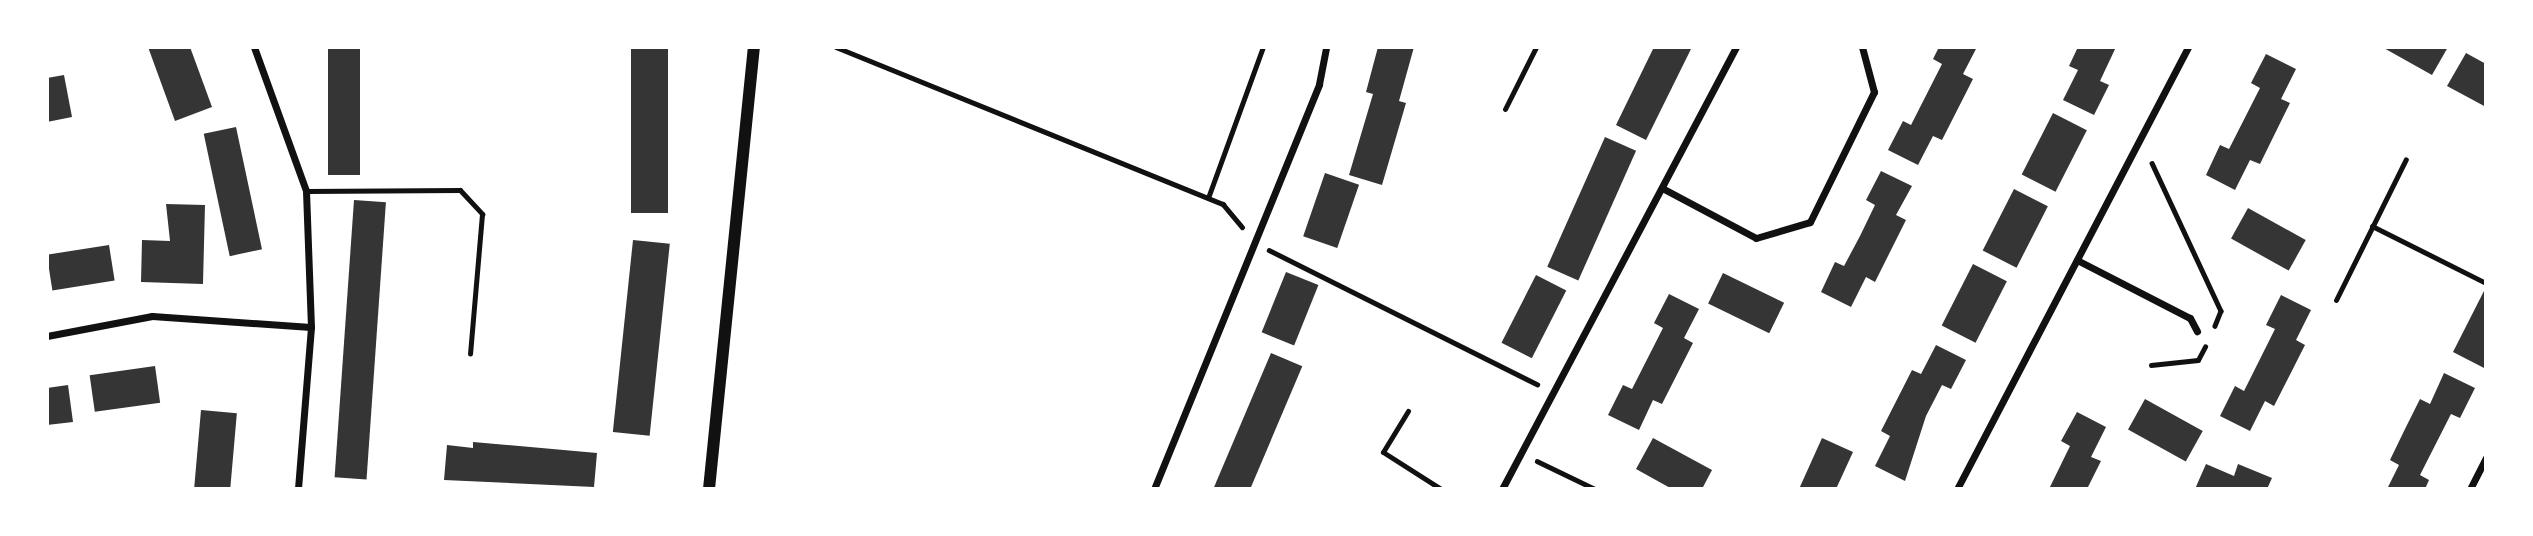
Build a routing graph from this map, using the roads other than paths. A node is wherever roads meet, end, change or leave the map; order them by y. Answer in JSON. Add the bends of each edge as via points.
{"nodes":[{"id":1,"x":254,"y":47,"type":"edge"},
{"id":2,"x":754,"y":47,"type":"edge"},
{"id":3,"x":1326,"y":47,"type":"edge"},
{"id":4,"x":1536,"y":47,"type":"edge"},
{"id":5,"x":1737,"y":47,"type":"edge"},
{"id":6,"x":1862,"y":47,"type":"edge"},
{"id":7,"x":2188,"y":47,"type":"edge"},
{"id":8,"x":1505,"y":109,"type":"dead end"},
{"id":9,"x":2406,"y":159,"type":"dead end"},
{"id":10,"x":1662,"y":188,"type":"junction"},
{"id":11,"x":306,"y":191,"type":"junction"},
{"id":12,"x":2372,"y":226,"type":"junction"},
{"id":13,"x":2077,"y":260,"type":"junction"},
{"id":14,"x":2486,"y":283,"type":"edge"},
{"id":15,"x":2336,"y":300,"type":"dead end"},
{"id":16,"x":311,"y":327,"type":"junction"},
{"id":17,"x":2197,"y":331,"type":"dead end"},
{"id":18,"x":47,"y":336,"type":"edge"},
{"id":19,"x":470,"y":353,"type":"dead end"},
{"id":20,"x":1408,"y":411,"type":"dead end"},
{"id":21,"x":2486,"y":458,"type":"edge"},
{"id":22,"x":298,"y":489,"type":"edge"},
{"id":23,"x":709,"y":489,"type":"edge"},
{"id":24,"x":1154,"y":489,"type":"edge"},
{"id":25,"x":1441,"y":489,"type":"edge"},
{"id":26,"x":1502,"y":489,"type":"edge"},
{"id":27,"x":1957,"y":489,"type":"edge"},
{"id":28,"x":2470,"y":489,"type":"edge"}],
"edges":[{"from":1,"to":11,"type":"street"},
{"from":2,"to":23,"type":"street"},
{"from":3,"to":24,"type":"street","via":[[1318,84]]},
{"from":4,"to":8,"type":"lane"},
{"from":5,"to":10,"type":"street"},
{"from":6,"to":10,"type":"street","via":[[1874,92],[1810,222],[1756,238]]},
{"from":7,"to":13,"type":"street"},
{"from":9,"to":12,"type":"lane"},
{"from":10,"to":26,"type":"street"},
{"from":11,"to":16,"type":"street"},
{"from":11,"to":19,"type":"lane","via":[[460,191],[482,214]]},
{"from":12,"to":14,"type":"lane"},
{"from":12,"to":15,"type":"lane"},
{"from":13,"to":17,"type":"street","via":[[2190,318]]},
{"from":13,"to":27,"type":"street"},
{"from":16,"to":18,"type":"street","via":[[152,316]]},
{"from":16,"to":22,"type":"street"},
{"from":20,"to":25,"type":"lane","via":[[1383,452]]},
{"from":21,"to":28,"type":"street"}]}
